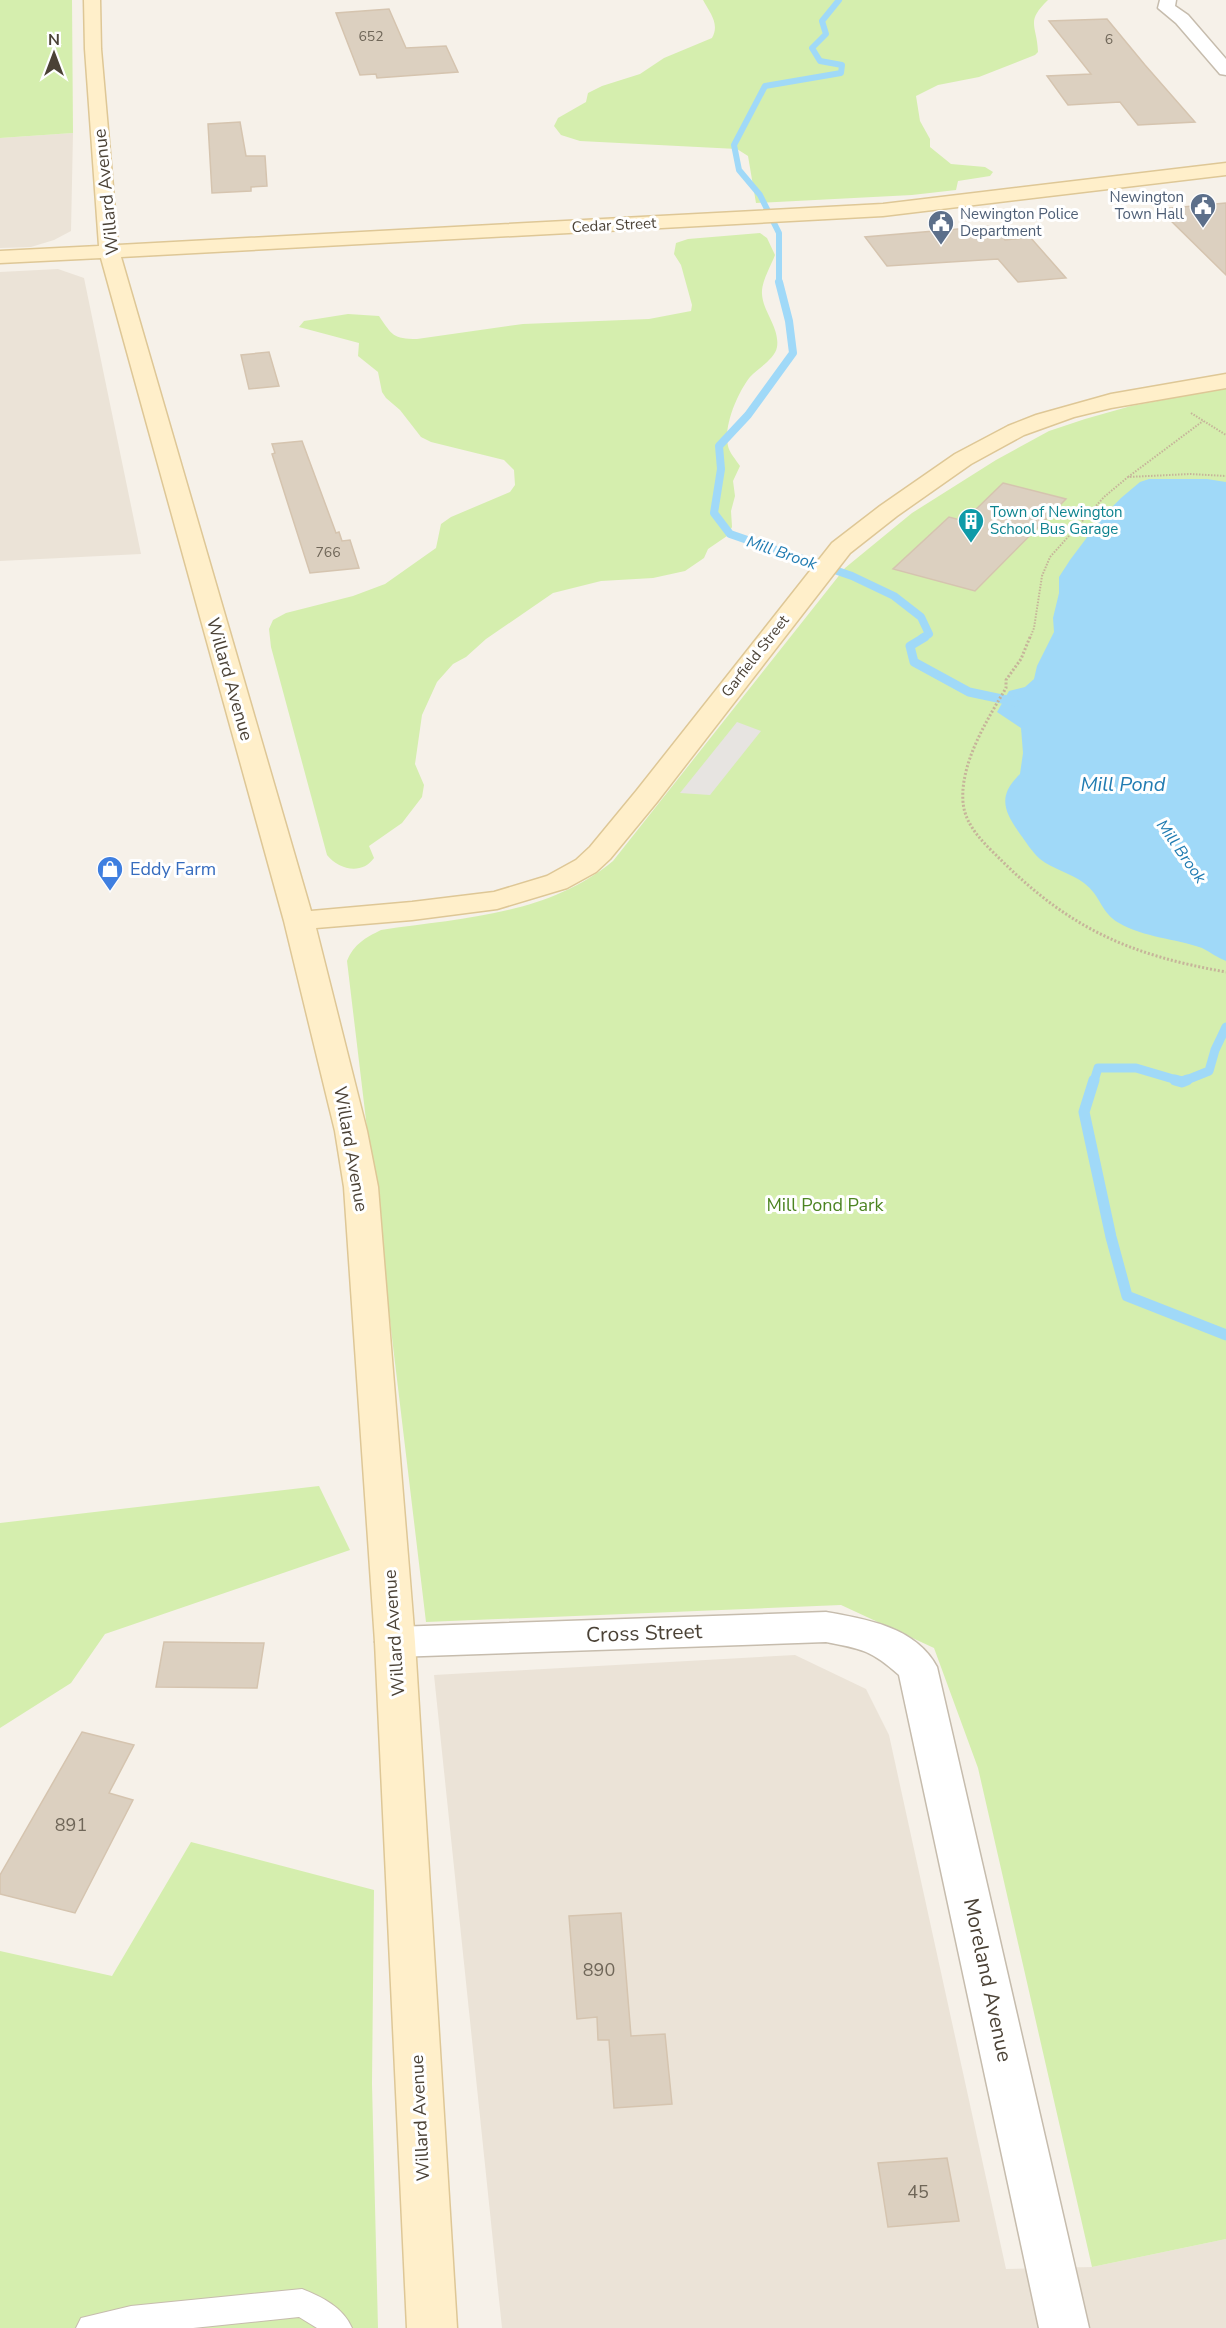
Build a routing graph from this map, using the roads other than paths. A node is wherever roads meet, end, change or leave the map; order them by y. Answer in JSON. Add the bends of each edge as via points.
{"nodes":[{"id":1,"x":92,"y":0,"type":"edge"},
{"id":2,"x":1168,"y":0,"type":"edge"},
{"id":3,"x":1226,"y":70,"type":"edge"},
{"id":4,"x":1226,"y":169,"type":"edge"},
{"id":5,"x":109,"y":250,"type":"junction"},
{"id":6,"x":0,"y":257,"type":"edge"},
{"id":7,"x":1226,"y":381,"type":"edge"},
{"id":8,"x":299,"y":921,"type":"junction"},
{"id":9,"x":395,"y":1642,"type":"junction"},
{"id":10,"x":890,"y":1644,"type":"joint"},
{"id":11,"x":91,"y":2328,"type":"edge"},
{"id":12,"x":337,"y":2328,"type":"edge"},
{"id":13,"x":432,"y":2328,"type":"edge"},
{"id":14,"x":1064,"y":2328,"type":"edge"}],
"edges":[{"from":1,"to":5,"type":"main road","name":"Willard Avenue"},
{"from":2,"to":3,"type":"street","via":[[1166,8],[1182,19]]},
{"from":4,"to":5,"type":"main road","name":"Cedar Street","via":[[883,210]]},
{"from":5,"to":6,"type":"main road","name":"Cedar Street"},
{"from":5,"to":8,"type":"main road","name":"Willard Avenue"},
{"from":7,"to":8,"type":"main road","name":"Garfield Street","via":[[1084,408],[1026,427],[955,465],[841,548],[646,796],[586,866],[548,886],[498,900]]},
{"from":8,"to":9,"type":"main road","name":"Willard Avenue","via":[[351,1131],[361,1188]]},
{"from":9,"to":10,"type":"street","name":"Cross Street","via":[[826,1627]]},
{"from":9,"to":13,"type":"main road","name":"Willard Avenue"},
{"from":10,"to":14,"type":"street","name":"Moreland Avenue","via":[[917,1667],[926,1701]]},
{"from":11,"to":12,"type":"lane","via":[[131,2320],[302,2303],[326,2316]]}]}
